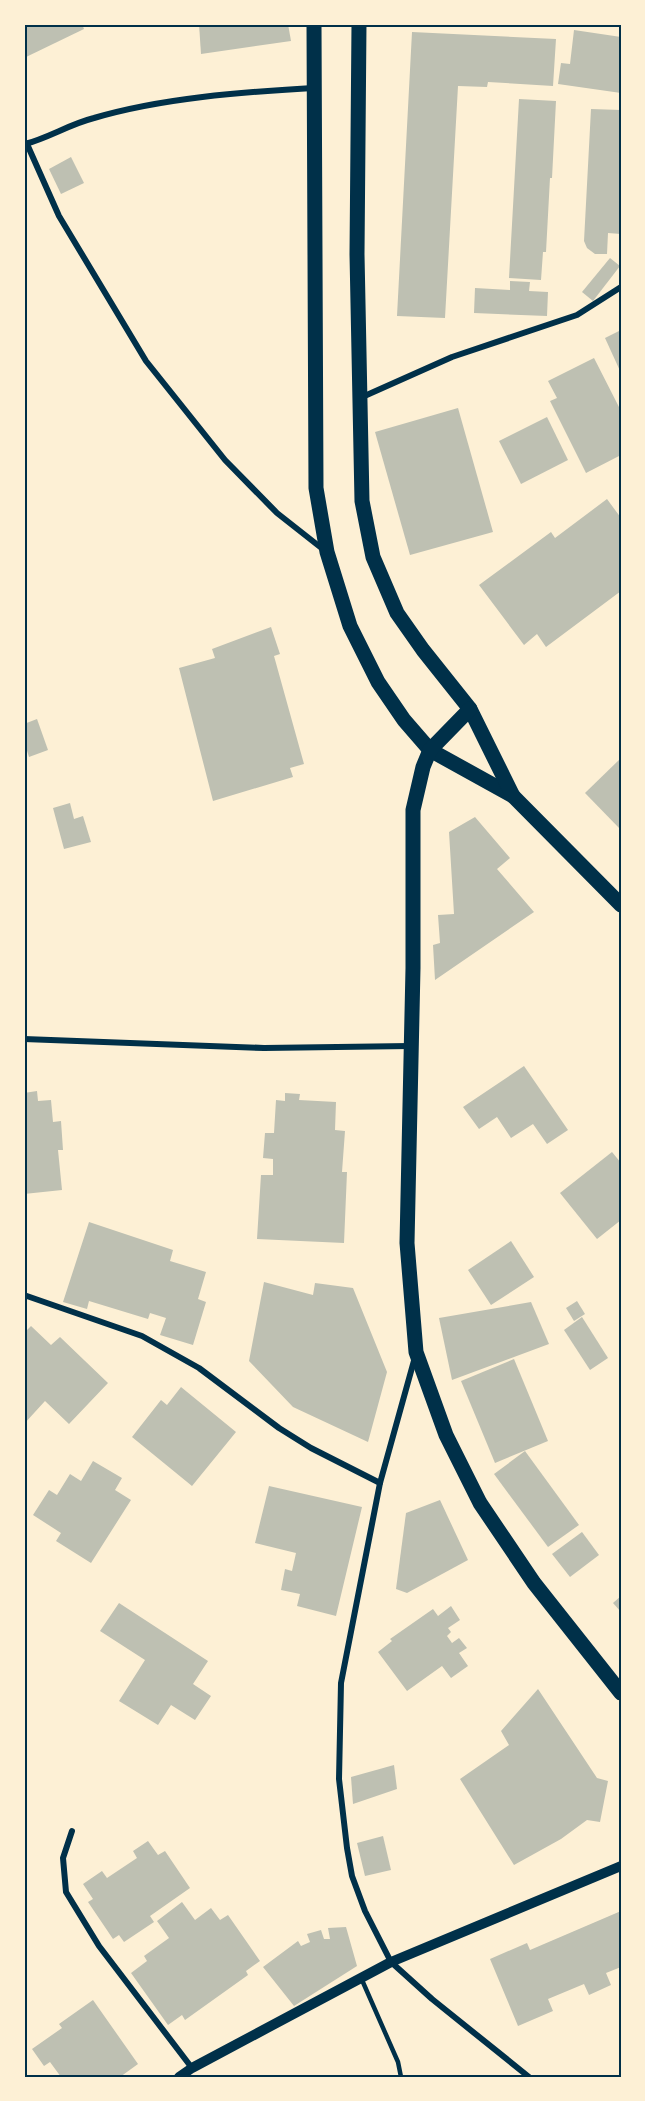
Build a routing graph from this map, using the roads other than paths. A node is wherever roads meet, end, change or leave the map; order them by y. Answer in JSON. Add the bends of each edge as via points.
{"nodes":[{"id":1,"x":314,"y":24,"type":"edge"},
{"id":2,"x":359,"y":24,"type":"edge"},
{"id":3,"x":315,"y":88,"type":"junction"},
{"id":4,"x":25,"y":143,"type":"edge"},
{"id":5,"x":621,"y":287,"type":"edge"},
{"id":6,"x":359,"y":398,"type":"junction"},
{"id":7,"x":327,"y":552,"type":"junction"},
{"id":8,"x":470,"y":709,"type":"junction"},
{"id":9,"x":430,"y":750,"type":"junction"},
{"id":10,"x":513,"y":796,"type":"junction"},
{"id":11,"x":621,"y":905,"type":"edge"},
{"id":12,"x":24,"y":1039,"type":"edge"},
{"id":13,"x":411,"y":1046,"type":"junction"},
{"id":14,"x":24,"y":1295,"type":"edge"},
{"id":15,"x":416,"y":1352,"type":"junction"},
{"id":16,"x":380,"y":1483,"type":"junction"},
{"id":17,"x":621,"y":1693,"type":"edge"},
{"id":18,"x":72,"y":1831,"type":"dead end"},
{"id":19,"x":621,"y":1866,"type":"edge"},
{"id":20,"x":392,"y":1962,"type":"junction"},
{"id":21,"x":361,"y":1979,"type":"junction"},
{"id":22,"x":192,"y":2068,"type":"junction"},
{"id":23,"x":179,"y":2077,"type":"edge"},
{"id":24,"x":401,"y":2077,"type":"edge"},
{"id":25,"x":529,"y":2077,"type":"edge"}],
"edges":[{"from":1,"to":3,"type":"main road"},
{"from":2,"to":6,"type":"main road"},
{"from":3,"to":4,"type":"street","via":[[176,101],[117,112]]},
{"from":3,"to":7,"type":"main road","via":[[316,488]]},
{"from":4,"to":7,"type":"street","via":[[59,216],[146,361],[225,460],[277,513]]},
{"from":5,"to":6,"type":"street","via":[[577,315],[452,357]]},
{"from":6,"to":8,"type":"main road","via":[[362,501],[373,556],[397,613]]},
{"from":7,"to":9,"type":"main road","via":[[350,626],[378,682]]},
{"from":8,"to":9,"type":"main road"},
{"from":8,"to":10,"type":"main road"},
{"from":9,"to":10,"type":"main road"},
{"from":9,"to":13,"type":"main road","via":[[413,810]]},
{"from":10,"to":11,"type":"main road"},
{"from":12,"to":13,"type":"street","via":[[264,1048]]},
{"from":13,"to":15,"type":"main road","via":[[407,1243]]},
{"from":14,"to":16,"type":"street","via":[[161,1345],[279,1428]]},
{"from":15,"to":16,"type":"street"},
{"from":15,"to":17,"type":"main road","via":[[446,1435],[480,1503],[534,1583]]},
{"from":16,"to":20,"type":"street","via":[[341,1683],[339,1779],[352,1875],[365,1911]]},
{"from":18,"to":22,"type":"street","via":[[63,1858],[66,1892],[99,1946]]},
{"from":19,"to":20,"type":"street"},
{"from":20,"to":21,"type":"street"},
{"from":20,"to":25,"type":"street"},
{"from":21,"to":22,"type":"street"},
{"from":21,"to":24,"type":"lane"},
{"from":22,"to":23,"type":"street"}]}
